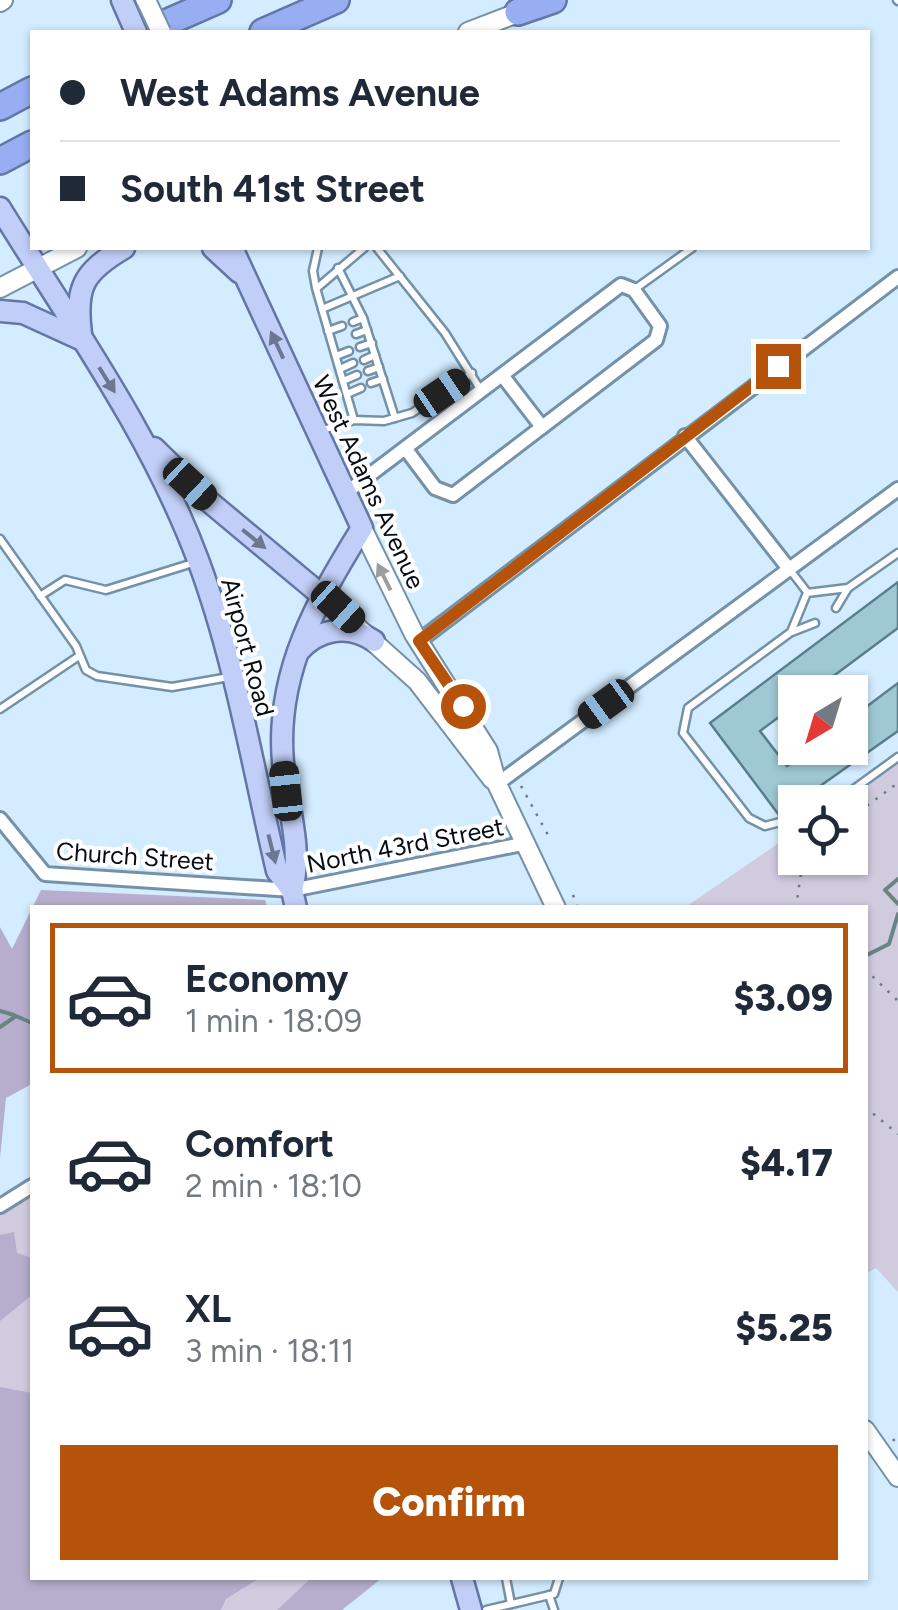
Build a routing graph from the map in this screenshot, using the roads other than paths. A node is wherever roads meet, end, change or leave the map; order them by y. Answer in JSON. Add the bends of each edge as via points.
{"nodes":[{"id":1,"x":122,"y":0,"type":"edge"},
{"id":2,"x":146,"y":0,"type":"edge"},
{"id":3,"x":218,"y":0,"type":"edge"},
{"id":4,"x":336,"y":0,"type":"edge"},
{"id":5,"x":554,"y":0,"type":"edge"},
{"id":6,"x":562,"y":0,"type":"edge"},
{"id":7,"x":506,"y":21,"type":"edge"},
{"id":8,"x":164,"y":27,"type":"edge"},
{"id":9,"x":135,"y":30,"type":"edge"},
{"id":10,"x":268,"y":30,"type":"edge"},
{"id":11,"x":475,"y":30,"type":"edge"},
{"id":12,"x":30,"y":91,"type":"edge"},
{"id":13,"x":0,"y":107,"type":"edge"},
{"id":14,"x":30,"y":145,"type":"edge"},
{"id":15,"x":0,"y":161,"type":"edge"},
{"id":16,"x":0,"y":208,"type":"edge"},
{"id":17,"x":73,"y":250,"type":"edge"},
{"id":18,"x":121,"y":250,"type":"edge"},
{"id":19,"x":215,"y":250,"type":"edge"},
{"id":20,"x":233,"y":250,"type":"edge"},
{"id":21,"x":244,"y":250,"type":"edge"},
{"id":22,"x":318,"y":250,"type":"edge"},
{"id":23,"x":361,"y":250,"type":"edge"},
{"id":24,"x":379,"y":250,"type":"edge"},
{"id":25,"x":689,"y":250,"type":"edge"},
{"id":26,"x":37,"y":268,"type":"junction"},
{"id":27,"x":338,"y":268,"type":"junction"},
{"id":28,"x":400,"y":276,"type":"junction"},
{"id":29,"x":244,"y":277,"type":"junction"},
{"id":30,"x":898,"y":277,"type":"edge"},
{"id":31,"x":0,"y":288,"type":"edge"},
{"id":32,"x":316,"y":288,"type":"junction"},
{"id":33,"x":634,"y":290,"type":"junction"},
{"id":34,"x":354,"y":295,"type":"junction"},
{"id":35,"x":322,"y":308,"type":"junction"},
{"id":36,"x":0,"y":311,"type":"edge"},
{"id":37,"x":363,"y":318,"type":"junction"},
{"id":38,"x":353,"y":322,"type":"dead end"},
{"id":39,"x":342,"y":326,"type":"dead end"},
{"id":40,"x":367,"y":330,"type":"junction"},
{"id":41,"x":328,"y":331,"type":"junction"},
{"id":42,"x":356,"y":334,"type":"dead end"},
{"id":43,"x":345,"y":338,"type":"dead end"},
{"id":44,"x":82,"y":340,"type":"junction"},
{"id":45,"x":332,"y":343,"type":"junction"},
{"id":46,"x":372,"y":343,"type":"junction"},
{"id":47,"x":360,"y":347,"type":"dead end"},
{"id":48,"x":350,"y":351,"type":"dead end"},
{"id":49,"x":375,"y":355,"type":"junction"},
{"id":50,"x":336,"y":356,"type":"junction"},
{"id":51,"x":364,"y":360,"type":"dead end"},
{"id":52,"x":353,"y":363,"type":"dead end"},
{"id":53,"x":379,"y":367,"type":"junction"},
{"id":54,"x":340,"y":369,"type":"junction"},
{"id":55,"x":368,"y":371,"type":"dead end"},
{"id":56,"x":472,"y":373,"type":"junction"},
{"id":57,"x":357,"y":375,"type":"dead end"},
{"id":58,"x":502,"y":375,"type":"junction"},
{"id":59,"x":383,"y":378,"type":"junction"},
{"id":60,"x":343,"y":381,"type":"junction"},
{"id":61,"x":371,"y":384,"type":"dead end"},
{"id":62,"x":361,"y":388,"type":"dead end"},
{"id":63,"x":480,"y":390,"type":"junction"},
{"id":64,"x":347,"y":394,"type":"junction"},
{"id":65,"x":395,"y":418,"type":"junction"},
{"id":66,"x":354,"y":420,"type":"junction"},
{"id":67,"x":134,"y":423,"type":"junction"},
{"id":68,"x":542,"y":427,"type":"junction"},
{"id":69,"x":318,"y":432,"type":"junction"},
{"id":70,"x":685,"y":436,"type":"junction"},
{"id":71,"x":405,"y":448,"type":"junction"},
{"id":72,"x":898,"y":489,"type":"edge"},
{"id":73,"x":347,"y":492,"type":"junction"},
{"id":74,"x":362,"y":528,"type":"junction"},
{"id":75,"x":0,"y":540,"type":"edge"},
{"id":76,"x":898,"y":553,"type":"edge"},
{"id":77,"x":199,"y":561,"type":"junction"},
{"id":78,"x":789,"y":570,"type":"junction"},
{"id":79,"x":848,"y":588,"type":"junction"},
{"id":80,"x":807,"y":593,"type":"junction"},
{"id":81,"x":320,"y":594,"type":"junction"},
{"id":82,"x":40,"y":596,"type":"junction"},
{"id":83,"x":836,"y":608,"type":"dead end"},
{"id":84,"x":815,"y":622,"type":"dead end"},
{"id":85,"x":791,"y":632,"type":"junction"},
{"id":86,"x":374,"y":641,"type":"junction"},
{"id":87,"x":419,"y":641,"type":"junction"},
{"id":88,"x":79,"y":656,"type":"junction"},
{"id":89,"x":295,"y":658,"type":"junction"},
{"id":90,"x":231,"y":677,"type":"junction"},
{"id":91,"x":0,"y":710,"type":"edge"},
{"id":92,"x":898,"y":756,"type":"edge"},
{"id":93,"x":497,"y":784,"type":"junction"},
{"id":94,"x":859,"y":785,"type":"edge"},
{"id":95,"x":0,"y":819,"type":"edge"},
{"id":96,"x":778,"y":823,"type":"edge"},
{"id":97,"x":527,"y":843,"type":"junction"},
{"id":98,"x":294,"y":899,"type":"edge"},
{"id":99,"x":555,"y":905,"type":"edge"},
{"id":100,"x":30,"y":1187,"type":"edge"},
{"id":101,"x":0,"y":1206,"type":"edge"},
{"id":102,"x":868,"y":1434,"type":"edge"},
{"id":103,"x":898,"y":1477,"type":"edge"},
{"id":104,"x":462,"y":1580,"type":"edge"},
{"id":105,"x":507,"y":1580,"type":"edge"},
{"id":106,"x":558,"y":1580,"type":"edge"},
{"id":107,"x":549,"y":1595,"type":"junction"},
{"id":108,"x":515,"y":1606,"type":"edge"},
{"id":109,"x":470,"y":1610,"type":"edge"},
{"id":110,"x":486,"y":1610,"type":"edge"},
{"id":111,"x":554,"y":1610,"type":"edge"}],
"edges":[{"from":1,"to":9,"type":"main road"},
{"from":2,"to":8,"type":"main road","bridge":true},
{"from":3,"to":8,"type":"highway"},
{"from":4,"to":10,"type":"highway"},
{"from":5,"to":7,"type":"highway"},
{"from":6,"to":7,"type":"main road"},
{"from":7,"to":11,"type":"main road"},
{"from":12,"to":13,"type":"highway"},
{"from":14,"to":15,"type":"highway"},
{"from":16,"to":26,"type":"main road","name":"Airport Road"},
{"from":17,"to":26,"type":"main road"},
{"from":18,"to":44,"type":"main road","via":[[87,277],[76,296]]},
{"from":19,"to":29,"type":"main road"},
{"from":20,"to":29,"type":"main road","name":"West Adams Avenue"},
{"from":21,"to":29,"type":"main road"},
{"from":22,"to":32,"type":"lane"},
{"from":23,"to":27,"type":"lane"},
{"from":24,"to":28,"type":"lane"},
{"from":25,"to":33,"type":"lane"},
{"from":26,"to":31,"type":"main road"},
{"from":26,"to":44,"type":"main road","name":"Airport Road"},
{"from":27,"to":32,"type":"lane"},
{"from":27,"to":34,"type":"lane"},
{"from":28,"to":34,"type":"lane"},
{"from":28,"to":56,"type":"lane"},
{"from":69,"to":29,"type":"main road","name":"West Adams Avenue","one_way":true},
{"from":30,"to":70,"type":"street"},
{"from":32,"to":35,"type":"lane"},
{"from":33,"to":58,"type":"street","via":[[621,285]]},
{"from":33,"to":68,"type":"street","via":[[661,333]]},
{"from":34,"to":35,"type":"lane"},
{"from":34,"to":37,"type":"lane"},
{"from":35,"to":41,"type":"lane"},
{"from":36,"to":44,"type":"main road","via":[[23,313]]},
{"from":37,"to":38,"type":"lane"},
{"from":37,"to":40,"type":"lane"},
{"from":39,"to":41,"type":"lane"},
{"from":40,"to":42,"type":"lane"},
{"from":40,"to":46,"type":"lane"},
{"from":41,"to":45,"type":"lane"},
{"from":43,"to":45,"type":"lane"},
{"from":44,"to":67,"type":"main road","name":"Airport Road","one_way":true},
{"from":45,"to":50,"type":"lane"},
{"from":46,"to":47,"type":"lane"},
{"from":46,"to":49,"type":"lane"},
{"from":48,"to":50,"type":"lane"},
{"from":49,"to":51,"type":"lane"},
{"from":49,"to":53,"type":"lane"},
{"from":50,"to":54,"type":"lane"},
{"from":52,"to":54,"type":"lane"},
{"from":53,"to":55,"type":"lane"},
{"from":53,"to":59,"type":"lane"},
{"from":54,"to":60,"type":"lane"},
{"from":56,"to":63,"type":"lane"},
{"from":56,"to":65,"type":"lane"},
{"from":57,"to":60,"type":"lane"},
{"from":58,"to":63,"type":"street"},
{"from":58,"to":68,"type":"street"},
{"from":59,"to":61,"type":"lane"},
{"from":59,"to":65,"type":"lane"},
{"from":60,"to":64,"type":"lane"},
{"from":62,"to":64,"type":"lane"},
{"from":63,"to":71,"type":"street"},
{"from":64,"to":66,"type":"lane"},
{"from":65,"to":66,"type":"lane"},
{"from":66,"to":69,"type":"lane"},
{"from":67,"to":77,"type":"main road","name":"Airport Road"},
{"from":67,"to":81,"type":"main road","name":"Airport Road","one_way":true,"via":[[206,499]]},
{"from":68,"to":71,"type":"street","via":[[453,494],[435,488]]},
{"from":69,"to":73,"type":"main road","name":"West Adams Avenue"},
{"from":70,"to":78,"type":"street"},
{"from":70,"to":87,"type":"street"},
{"from":71,"to":73,"type":"street"},
{"from":72,"to":78,"type":"street","name":"North 43rd Street"},
{"from":73,"to":74,"type":"main road","name":"West Adams Avenue"},
{"from":74,"to":81,"type":"main road","name":"Airport Road"},
{"from":87,"to":74,"type":"main road","name":"West Adams Avenue","one_way":true},
{"from":75,"to":82,"type":"lane"},
{"from":76,"to":79,"type":"lane"},
{"from":77,"to":82,"type":"lane","via":[[106,590],[65,580]]},
{"from":77,"to":90,"type":"main road","name":"Airport Road"},
{"from":78,"to":80,"type":"lane"},
{"from":78,"to":93,"type":"street","name":"North 43rd Street"},
{"from":79,"to":80,"type":"lane"},
{"from":79,"to":83,"type":"lane"},
{"from":80,"to":85,"type":"lane"},
{"from":81,"to":86,"type":"main road","name":"West Adams Avenue"},
{"from":81,"to":89,"type":"main road","name":"Airport Road"},
{"from":82,"to":88,"type":"lane"},
{"from":84,"to":85,"type":"lane"},
{"from":85,"to":96,"type":"lane","via":[[688,708],[684,733],[749,818],[765,826]]},
{"from":86,"to":89,"type":"main road","via":[[357,632],[328,632]]},
{"from":86,"to":93,"type":"main road","name":"West Adams Avenue","via":[[417,681]]},
{"from":87,"to":93,"type":"main road","name":"West Adams Avenue","via":[[476,728]]},
{"from":88,"to":90,"type":"lane","via":[[97,676],[172,687]]},
{"from":88,"to":91,"type":"lane"},
{"from":89,"to":98,"type":"main road","name":"Airport Road","via":[[282,757],[297,848]]},
{"from":90,"to":98,"type":"main road","name":"Airport Road","one_way":true,"via":[[277,871]]},
{"from":92,"to":94,"type":"lane"},
{"from":93,"to":97,"type":"main road","name":"West Adams Avenue"},
{"from":95,"to":98,"type":"street","name":"Church Street","via":[[44,874]]},
{"from":97,"to":98,"type":"street","name":"North 43rd Street"},
{"from":97,"to":99,"type":"main road","name":"West Adams Avenue"},
{"from":100,"to":101,"type":"street"},
{"from":102,"to":103,"type":"main road"},
{"from":104,"to":109,"type":"main road"},
{"from":105,"to":108,"type":"lane"},
{"from":106,"to":107,"type":"lane"},
{"from":107,"to":108,"type":"lane"},
{"from":107,"to":111,"type":"lane"},
{"from":108,"to":110,"type":"lane"}]}
